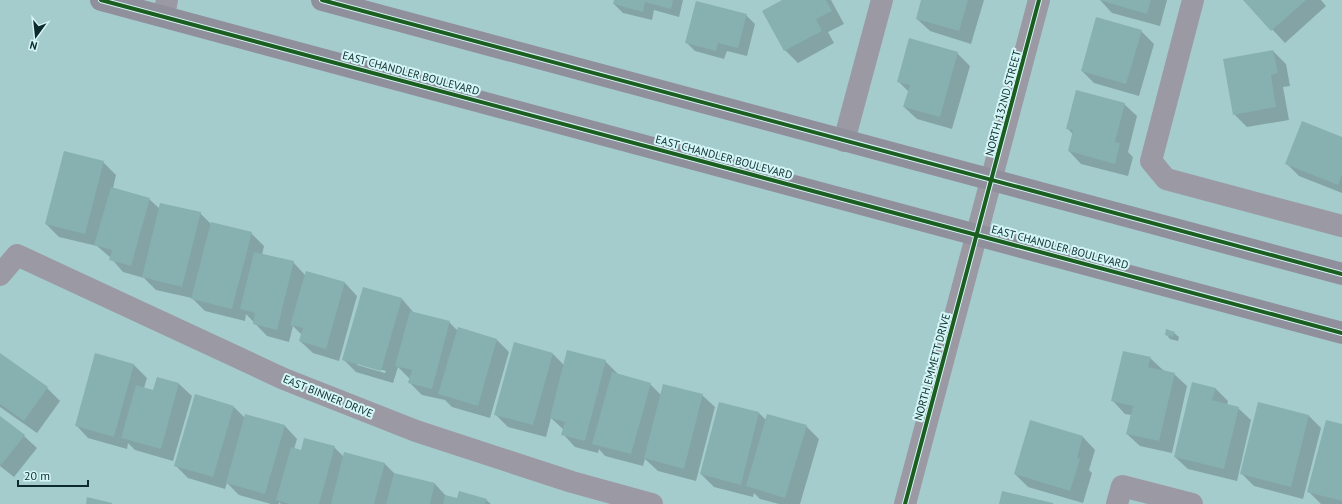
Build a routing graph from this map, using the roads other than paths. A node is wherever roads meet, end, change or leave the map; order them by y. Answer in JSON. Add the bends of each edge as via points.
{"nodes":[{"id":1,"x":101,"y":0,"type":"edge"},
{"id":2,"x":322,"y":0,"type":"edge"},
{"id":3,"x":882,"y":0,"type":"edge"},
{"id":4,"x":1039,"y":0,"type":"edge"},
{"id":5,"x":1193,"y":0,"type":"edge"},
{"id":6,"x":165,"y":8,"type":"edge"},
{"id":7,"x":844,"y":141,"type":"junction"},
{"id":8,"x":992,"y":181,"type":"junction"},
{"id":9,"x":1342,"y":226,"type":"edge"},
{"id":10,"x":978,"y":234,"type":"junction"},
{"id":11,"x":0,"y":274,"type":"edge"},
{"id":12,"x":1342,"y":274,"type":"edge"},
{"id":13,"x":1342,"y":332,"type":"edge"},
{"id":14,"x":1120,"y":495,"type":"edge"},
{"id":15,"x":652,"y":504,"type":"edge"},
{"id":16,"x":905,"y":504,"type":"edge"},
{"id":17,"x":1192,"y":504,"type":"edge"}],
"edges":[{"from":1,"to":6,"type":"main road","name":"EAST CHANDLER BOULEVARD"},
{"from":2,"to":7,"type":"main road"},
{"from":3,"to":7,"type":"street"},
{"from":4,"to":8,"type":"street","name":"NORTH 132ND STREET"},
{"from":5,"to":9,"type":"street","via":[[1151,161],[1166,179]]},
{"from":6,"to":10,"type":"main road","name":"EAST CHANDLER BOULEVARD"},
{"from":7,"to":8,"type":"main road"},
{"from":8,"to":10,"type":"street","name":"NORTH 132ND STREET"},
{"from":8,"to":12,"type":"main road"},
{"from":10,"to":13,"type":"main road","name":"EAST CHANDLER BOULEVARD"},
{"from":10,"to":16,"type":"street","name":"NORTH EMMETT DRIVE"},
{"from":11,"to":15,"type":"street","name":"EAST BINNER DRIVE","via":[[17,255],[299,385],[416,431],[572,482]]},
{"from":14,"to":17,"type":"street"}]}
